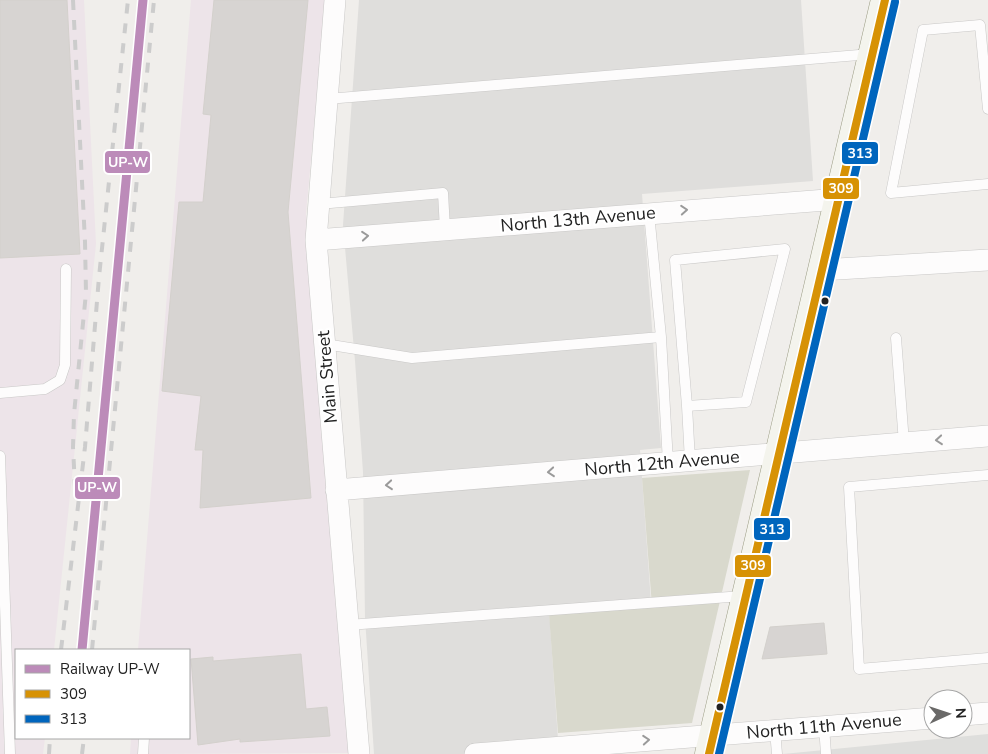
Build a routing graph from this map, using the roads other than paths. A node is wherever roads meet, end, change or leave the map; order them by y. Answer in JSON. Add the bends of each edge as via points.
{"nodes":[{"id":1,"x":335,"y":0,"type":"edge"},
{"id":2,"x":885,"y":0,"type":"edge"},
{"id":3,"x":872,"y":54,"type":"junction"},
{"id":4,"x":986,"y":84,"type":"edge"},
{"id":5,"x":327,"y":99,"type":"junction"},
{"id":6,"x":988,"y":109,"type":"edge"},
{"id":7,"x":988,"y":184,"type":"edge"},
{"id":8,"x":839,"y":199,"type":"junction"},
{"id":9,"x":319,"y":204,"type":"junction"},
{"id":10,"x":649,"y":213,"type":"junction"},
{"id":11,"x":445,"y":229,"type":"junction"},
{"id":12,"x":316,"y":240,"type":"junction"},
{"id":13,"x":988,"y":260,"type":"edge"},
{"id":14,"x":66,"y":268,"type":"dead end"},
{"id":15,"x":821,"y":270,"type":"junction"},
{"id":16,"x":661,"y":337,"type":"junction"},
{"id":17,"x":896,"y":338,"type":"dead end"},
{"id":18,"x":325,"y":344,"type":"junction"},
{"id":19,"x":0,"y":393,"type":"edge"},
{"id":20,"x":687,"y":406,"type":"junction"},
{"id":21,"x":988,"y":436,"type":"edge"},
{"id":22,"x":904,"y":443,"type":"junction"},
{"id":23,"x":778,"y":454,"type":"junction"},
{"id":24,"x":0,"y":456,"type":"edge"},
{"id":25,"x":690,"y":461,"type":"junction"},
{"id":26,"x":668,"y":463,"type":"junction"},
{"id":27,"x":988,"y":476,"type":"edge"},
{"id":28,"x":336,"y":490,"type":"junction"},
{"id":29,"x":746,"y":596,"type":"junction"},
{"id":30,"x":348,"y":625,"type":"junction"},
{"id":31,"x":988,"y":658,"type":"edge"},
{"id":32,"x":988,"y":713,"type":"edge"},
{"id":33,"x":973,"y":714,"type":"edge"},
{"id":34,"x":923,"y":719,"type":"edge"},
{"id":35,"x":824,"y":726,"type":"junction"},
{"id":36,"x":775,"y":730,"type":"junction"},
{"id":37,"x":144,"y":739,"type":"edge"},
{"id":38,"x":711,"y":745,"type":"edge"},
{"id":39,"x":607,"y":749,"type":"edge"},
{"id":40,"x":10,"y":754,"type":"edge"},
{"id":41,"x":143,"y":754,"type":"edge"},
{"id":42,"x":359,"y":754,"type":"edge"},
{"id":43,"x":476,"y":754,"type":"edge"},
{"id":44,"x":777,"y":754,"type":"edge"},
{"id":45,"x":826,"y":754,"type":"edge"}],
"edges":[{"from":1,"to":5,"type":"street","name":"Main Street"},
{"from":2,"to":3,"type":"main road"},
{"from":3,"to":5,"type":"lane"},
{"from":3,"to":8,"type":"main road"},
{"from":4,"to":6,"type":"lane"},
{"from":4,"to":7,"type":"lane","via":[[980,25],[924,30],[891,193]]},
{"from":5,"to":9,"type":"street","name":"Main Street"},
{"from":10,"to":8,"type":"street","name":"North 13th Avenue","one_way":true},
{"from":8,"to":15,"type":"main road"},
{"from":9,"to":11,"type":"lane","via":[[443,193]]},
{"from":9,"to":12,"type":"street","name":"Main Street"},
{"from":10,"to":11,"type":"street","name":"North 13th Avenue"},
{"from":10,"to":16,"type":"lane"},
{"from":12,"to":11,"type":"street","name":"North 13th Avenue","one_way":true},
{"from":12,"to":18,"type":"street","name":"Main Street"},
{"from":13,"to":15,"type":"street"},
{"from":14,"to":19,"type":"lane","via":[[65,365],[60,380],[45,389]]},
{"from":15,"to":23,"type":"main road"},
{"from":16,"to":18,"type":"lane","via":[[412,358]]},
{"from":16,"to":26,"type":"lane"},
{"from":17,"to":22,"type":"lane"},
{"from":18,"to":28,"type":"street","name":"Main Street"},
{"from":20,"to":20,"type":"lane","via":[[746,402],[786,249],[675,260]]},
{"from":20,"to":25,"type":"lane"},
{"from":21,"to":22,"type":"street","name":"North 12th Avenue","one_way":true},
{"from":22,"to":23,"type":"street","name":"North 12th Avenue"},
{"from":23,"to":25,"type":"street","name":"North 12th Avenue"},
{"from":23,"to":29,"type":"main road"},
{"from":24,"to":40,"type":"lane"},
{"from":25,"to":26,"type":"street","name":"North 12th Avenue"},
{"from":26,"to":28,"type":"street","name":"North 12th Avenue","one_way":true},
{"from":27,"to":31,"type":"lane","via":[[848,487],[859,669]]},
{"from":28,"to":30,"type":"street","name":"Main Street"},
{"from":29,"to":30,"type":"lane"},
{"from":29,"to":38,"type":"main road"},
{"from":30,"to":42,"type":"street","name":"Main Street"},
{"from":32,"to":33,"type":"street"},
{"from":34,"to":35,"type":"street","name":"North 11th Avenue"},
{"from":35,"to":36,"type":"street","name":"North 11th Avenue"},
{"from":35,"to":45,"type":"lane"},
{"from":36,"to":38,"type":"street","name":"North 11th Avenue"},
{"from":36,"to":44,"type":"lane"},
{"from":37,"to":41,"type":"lane"},
{"from":39,"to":38,"type":"street","name":"North 11th Avenue","one_way":true},
{"from":39,"to":43,"type":"street","name":"North 11th Avenue"}]}
